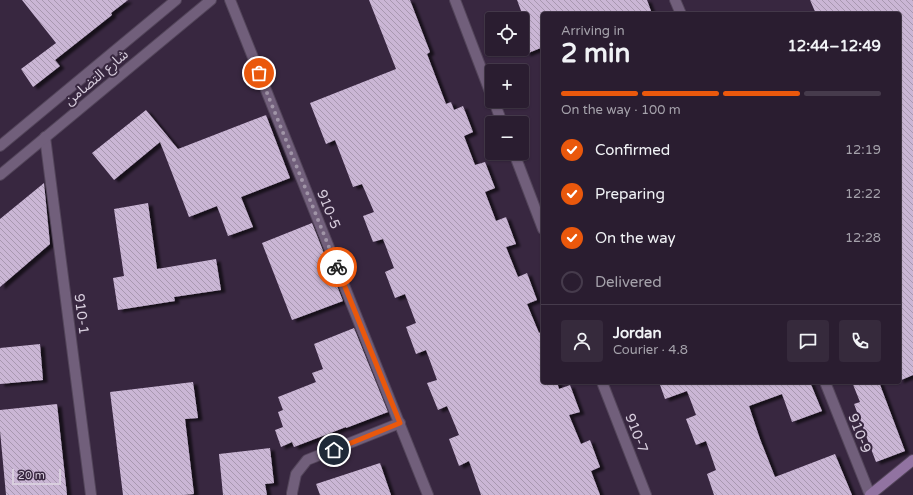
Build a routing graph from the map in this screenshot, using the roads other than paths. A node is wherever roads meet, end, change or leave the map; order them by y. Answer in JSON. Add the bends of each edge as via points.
{"nodes":[{"id":1,"x":176,"y":0,"type":"edge"},
{"id":2,"x":211,"y":0,"type":"edge"},
{"id":3,"x":230,"y":0,"type":"edge"},
{"id":4,"x":455,"y":0,"type":"edge"},
{"id":5,"x":675,"y":0,"type":"edge"},
{"id":6,"x":680,"y":12,"type":"edge"},
{"id":7,"x":485,"y":79,"type":"edge"},
{"id":8,"x":46,"y":137,"type":"junction"},
{"id":9,"x":0,"y":146,"type":"edge"},
{"id":10,"x":517,"y":160,"type":"edge"},
{"id":11,"x":0,"y":175,"type":"edge"},
{"id":12,"x":541,"y":224,"type":"edge"},
{"id":13,"x":603,"y":384,"type":"edge"},
{"id":14,"x":826,"y":384,"type":"edge"},
{"id":15,"x":400,"y":423,"type":"junction"},
{"id":16,"x":913,"y":460,"type":"edge"},
{"id":17,"x":91,"y":495,"type":"edge"},
{"id":18,"x":292,"y":495,"type":"edge"},
{"id":19,"x":428,"y":495,"type":"edge"},
{"id":20,"x":646,"y":495,"type":"edge"},
{"id":21,"x":870,"y":495,"type":"edge"}],
"edges":[{"from":1,"to":9,"type":"street","name":"شارع التضامن"},
{"from":2,"to":8,"type":"street","name":"شارع التضامن"},
{"from":3,"to":15,"type":"street","name":"910-5"},
{"from":4,"to":7,"type":"street"},
{"from":5,"to":6,"type":"street"},
{"from":8,"to":11,"type":"street","name":"شارع التضامن"},
{"from":8,"to":17,"type":"street","name":"910-1"},
{"from":10,"to":12,"type":"street"},
{"from":13,"to":20,"type":"street","name":"910-7"},
{"from":14,"to":21,"type":"street","name":"910-9"},
{"from":15,"to":18,"type":"street","via":[[307,460],[296,474]]},
{"from":15,"to":19,"type":"street","name":"910-5"},
{"from":16,"to":21,"type":"street"}]}
